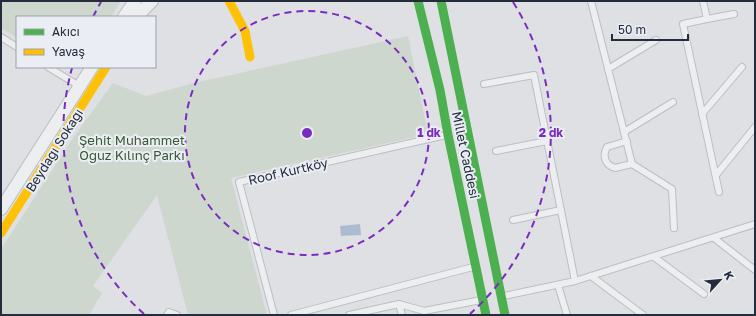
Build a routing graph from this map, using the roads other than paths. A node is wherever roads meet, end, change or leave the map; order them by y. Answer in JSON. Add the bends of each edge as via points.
{"nodes":[{"id":1,"x":135,"y":1,"type":"edge"},
{"id":2,"x":152,"y":1,"type":"edge"},
{"id":3,"x":229,"y":1,"type":"edge"},
{"id":4,"x":418,"y":1,"type":"edge"},
{"id":5,"x":591,"y":1,"type":"edge"},
{"id":6,"x":703,"y":1,"type":"edge"},
{"id":7,"x":446,"y":2,"type":"edge"},
{"id":8,"x":734,"y":14,"type":"dead end"},
{"id":9,"x":125,"y":16,"type":"edge"},
{"id":10,"x":139,"y":16,"type":"edge"},
{"id":11,"x":707,"y":19,"type":"junction"},
{"id":12,"x":1,"y":37,"type":"edge"},
{"id":13,"x":656,"y":40,"type":"dead end"},
{"id":14,"x":16,"y":46,"type":"edge"},
{"id":15,"x":250,"y":57,"type":"dead end"},
{"id":16,"x":742,"y":67,"type":"dead end"},
{"id":17,"x":50,"y":68,"type":"edge"},
{"id":18,"x":92,"y":68,"type":"edge"},
{"id":19,"x":105,"y":68,"type":"edge"},
{"id":20,"x":608,"y":69,"type":"junction"},
{"id":21,"x":484,"y":84,"type":"dead end"},
{"id":22,"x":85,"y":90,"type":"junction"},
{"id":23,"x":673,"y":102,"type":"dead end"},
{"id":24,"x":702,"y":114,"type":"junction"},
{"id":25,"x":755,"y":127,"type":"edge"},
{"id":26,"x":624,"y":132,"type":"junction"},
{"id":27,"x":448,"y":135,"type":"junction"},
{"id":28,"x":626,"y":140,"type":"junction"},
{"id":29,"x":547,"y":141,"type":"junction"},
{"id":30,"x":496,"y":151,"type":"dead end"},
{"id":31,"x":632,"y":164,"type":"junction"},
{"id":32,"x":716,"y":175,"type":"junction"},
{"id":33,"x":719,"y":192,"type":"dead end"},
{"id":34,"x":3,"y":202,"type":"edge"},
{"id":35,"x":19,"y":206,"type":"junction"},
{"id":36,"x":561,"y":210,"type":"junction"},
{"id":37,"x":513,"y":220,"type":"dead end"},
{"id":38,"x":755,"y":224,"type":"edge"},
{"id":39,"x":674,"y":228,"type":"dead end"},
{"id":40,"x":1,"y":233,"type":"edge"},
{"id":41,"x":714,"y":238,"type":"junction"},
{"id":42,"x":654,"y":256,"type":"junction"},
{"id":43,"x":476,"y":266,"type":"junction"},
{"id":44,"x":755,"y":270,"type":"edge"},
{"id":45,"x":591,"y":276,"type":"junction"},
{"id":46,"x":576,"y":281,"type":"junction"},
{"id":47,"x":558,"y":285,"type":"junction"},
{"id":48,"x":704,"y":294,"type":"dead end"},
{"id":49,"x":501,"y":297,"type":"junction"},
{"id":50,"x":483,"y":299,"type":"junction"},
{"id":51,"x":399,"y":304,"type":"junction"},
{"id":52,"x":167,"y":315,"type":"edge"},
{"id":53,"x":177,"y":315,"type":"edge"},
{"id":54,"x":274,"y":315,"type":"edge"},
{"id":55,"x":291,"y":315,"type":"edge"},
{"id":56,"x":349,"y":315,"type":"edge"},
{"id":57,"x":402,"y":315,"type":"edge"},
{"id":58,"x":486,"y":315,"type":"edge"},
{"id":59,"x":504,"y":315,"type":"edge"},
{"id":60,"x":567,"y":315,"type":"edge"},
{"id":61,"x":643,"y":315,"type":"edge"}],
"edges":[{"from":1,"to":9,"type":"street"},
{"from":2,"to":10,"type":"street"},
{"from":3,"to":15,"type":"main road","via":[[244,31]]},
{"from":4,"to":27,"type":"main road","name":"Millet Caddesi","via":[[440,90]]},
{"from":5,"to":20,"type":"lane"},
{"from":6,"to":11,"type":"lane"},
{"from":7,"to":49,"type":"main road","name":"Millet Caddesi"},
{"from":8,"to":11,"type":"lane"},
{"from":11,"to":24,"type":"lane","via":[[683,24]]},
{"from":12,"to":14,"type":"lane"},
{"from":13,"to":20,"type":"lane"},
{"from":16,"to":24,"type":"lane"},
{"from":17,"to":22,"type":"lane"},
{"from":18,"to":22,"type":"street","name":"Beydağı Sokağı"},
{"from":19,"to":22,"type":"main road","name":"Beydağı Sokağı"},
{"from":20,"to":26,"type":"lane"},
{"from":21,"to":29,"type":"lane","via":[[534,75]]},
{"from":22,"to":34,"type":"street","name":"Beydağı Sokağı"},
{"from":22,"to":35,"type":"main road","name":"Beydağı Sokağı"},
{"from":23,"to":26,"type":"lane"},
{"from":24,"to":32,"type":"lane"},
{"from":25,"to":32,"type":"lane"},
{"from":26,"to":28,"type":"lane"},
{"from":27,"to":43,"type":"main road","name":"Millet Caddesi"},
{"from":27,"to":54,"type":"lane","name":"Roof Kurtköy","via":[[239,182]]},
{"from":28,"to":31,"type":"lane"},
{"from":28,"to":31,"type":"lane","via":[[607,147],[604,155],[608,165],[614,168]]},
{"from":29,"to":30,"type":"lane"},
{"from":29,"to":36,"type":"lane"},
{"from":31,"to":39,"type":"lane","via":[[672,189]]},
{"from":32,"to":33,"type":"lane"},
{"from":34,"to":35,"type":"lane"},
{"from":35,"to":40,"type":"main road","name":"Beydağı Sokağı"},
{"from":36,"to":37,"type":"lane"},
{"from":36,"to":46,"type":"lane"},
{"from":38,"to":41,"type":"lane"},
{"from":41,"to":42,"type":"lane"},
{"from":41,"to":44,"type":"lane"},
{"from":42,"to":45,"type":"lane"},
{"from":42,"to":48,"type":"lane"},
{"from":43,"to":50,"type":"main road","name":"Millet Caddesi"},
{"from":43,"to":55,"type":"lane"},
{"from":45,"to":46,"type":"lane"},
{"from":45,"to":61,"type":"lane"},
{"from":46,"to":47,"type":"lane"},
{"from":47,"to":49,"type":"lane"},
{"from":47,"to":60,"type":"lane"},
{"from":49,"to":59,"type":"main road","name":"Millet Caddesi"},
{"from":50,"to":51,"type":"lane","via":[[424,311]]},
{"from":50,"to":58,"type":"main road","name":"Millet Caddesi"},
{"from":51,"to":56,"type":"lane"},
{"from":51,"to":57,"type":"lane"},
{"from":52,"to":53,"type":"lane","via":[[169,312]]}]}
